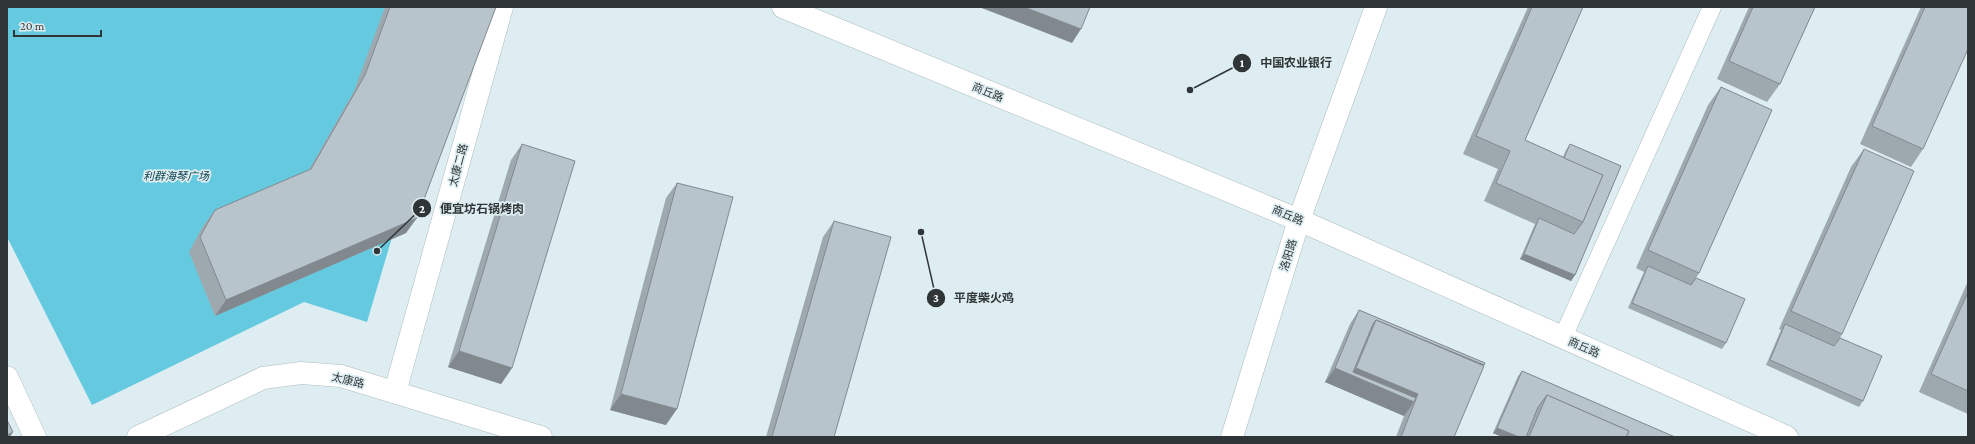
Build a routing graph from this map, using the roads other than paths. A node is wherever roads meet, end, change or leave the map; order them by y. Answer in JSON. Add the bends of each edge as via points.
{"nodes":[{"id":1,"x":502,"y":7,"type":"edge"},
{"id":2,"x":783,"y":7,"type":"edge"},
{"id":3,"x":1376,"y":7,"type":"edge"},
{"id":4,"x":1712,"y":7,"type":"edge"},
{"id":5,"x":1299,"y":220,"type":"junction"},
{"id":6,"x":1563,"y":337,"type":"junction"},
{"id":7,"x":7,"y":377,"type":"edge"},
{"id":8,"x":395,"y":392,"type":"junction"},
{"id":9,"x":35,"y":437,"type":"edge"},
{"id":10,"x":138,"y":437,"type":"edge"},
{"id":11,"x":540,"y":437,"type":"edge"},
{"id":12,"x":1232,"y":437,"type":"edge"},
{"id":13,"x":1787,"y":437,"type":"edge"}],
"edges":[{"from":1,"to":8,"type":"street","name":"太康二路"},
{"from":2,"to":5,"type":"street","name":"商丘路"},
{"from":3,"to":5,"type":"street","name":"洛阳路"},
{"from":4,"to":6,"type":"lane"},
{"from":5,"to":6,"type":"street","name":"商丘路"},
{"from":5,"to":12,"type":"street","name":"洛阳路"},
{"from":6,"to":13,"type":"street","name":"商丘路"},
{"from":7,"to":9,"type":"street"},
{"from":8,"to":10,"type":"street","name":"太康路","via":[[341,376],[301,373],[263,378]]},
{"from":8,"to":11,"type":"street","name":"太康路"}]}
